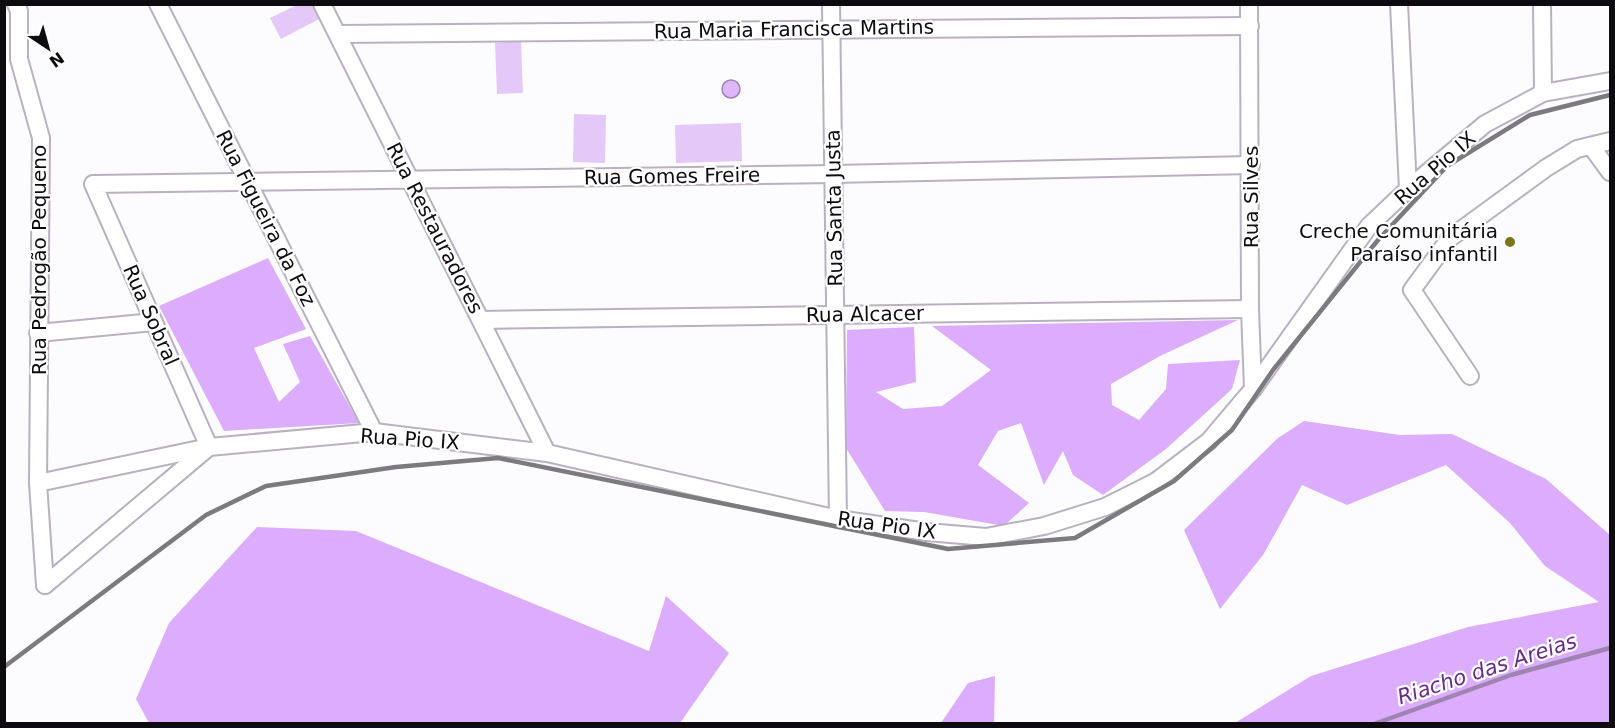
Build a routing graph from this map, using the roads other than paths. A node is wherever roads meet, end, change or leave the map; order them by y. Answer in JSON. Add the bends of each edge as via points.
{"nodes":[{"id":1,"x":16,"y":4,"type":"edge"},
{"id":2,"x":158,"y":4,"type":"edge"},
{"id":3,"x":322,"y":4,"type":"edge"},
{"id":4,"x":831,"y":4,"type":"edge"},
{"id":5,"x":1249,"y":4,"type":"edge"},
{"id":6,"x":1399,"y":4,"type":"edge"},
{"id":7,"x":1542,"y":4,"type":"edge"},
{"id":8,"x":1250,"y":26,"type":"junction"},
{"id":9,"x":831,"y":28,"type":"junction"},
{"id":10,"x":338,"y":34,"type":"junction"},
{"id":11,"x":12,"y":59,"type":"edge"},
{"id":12,"x":1611,"y":81,"type":"edge"},
{"id":13,"x":1544,"y":93,"type":"junction"},
{"id":14,"x":1611,"y":141,"type":"edge"},
{"id":15,"x":1591,"y":146,"type":"junction"},
{"id":16,"x":1251,"y":165,"type":"junction"},
{"id":17,"x":1611,"y":172,"type":"edge"},
{"id":18,"x":834,"y":174,"type":"junction"},
{"id":19,"x":411,"y":179,"type":"junction"},
{"id":20,"x":247,"y":180,"type":"junction"},
{"id":21,"x":93,"y":184,"type":"joint"},
{"id":22,"x":1408,"y":189,"type":"junction"},
{"id":23,"x":1250,"y":309,"type":"junction"},
{"id":24,"x":836,"y":314,"type":"junction"},
{"id":25,"x":481,"y":320,"type":"junction"},
{"id":26,"x":154,"y":322,"type":"junction"},
{"id":27,"x":38,"y":333,"type":"junction"},
{"id":28,"x":1470,"y":376,"type":"dead end"},
{"id":29,"x":1253,"y":389,"type":"junction"},
{"id":30,"x":374,"y":432,"type":"junction"},
{"id":31,"x":209,"y":447,"type":"junction"},
{"id":32,"x":547,"y":453,"type":"junction"},
{"id":33,"x":38,"y":483,"type":"junction"},
{"id":34,"x":838,"y":519,"type":"junction"}],
"edges":[{"from":1,"to":11,"type":"street","name":"Rua Pedrogão Pequeno","via":[[19,11]]},
{"from":2,"to":20,"type":"street","name":"Rua Figueira da Foz"},
{"from":3,"to":10,"type":"street","name":"Rua Restauradores"},
{"from":4,"to":9,"type":"street","name":"Rua Santa Justa"},
{"from":5,"to":8,"type":"street","name":"Rua Silves"},
{"from":6,"to":22,"type":"street"},
{"from":7,"to":13,"type":"street"},
{"from":8,"to":9,"type":"street","name":"Rua Maria Francisca Martins"},
{"from":8,"to":16,"type":"street","name":"Rua Silves"},
{"from":9,"to":10,"type":"street","name":"Rua Maria Francisca Martins"},
{"from":9,"to":18,"type":"street","name":"Rua Santa Justa"},
{"from":10,"to":19,"type":"street","name":"Rua Restauradores"},
{"from":11,"to":27,"type":"street","name":"Rua Pedrogão Pequeno","via":[[41,138]]},
{"from":12,"to":13,"type":"street","name":"Rua Pio IX"},
{"from":13,"to":22,"type":"street","name":"Rua Pio IX","via":[[1485,124]]},
{"from":14,"to":15,"type":"street"},
{"from":15,"to":17,"type":"street"},
{"from":15,"to":28,"type":"street","via":[[1577,149],[1546,168],[1450,238],[1412,291]]},
{"from":16,"to":18,"type":"street","name":"Rua Gomes Freire"},
{"from":16,"to":23,"type":"street","name":"Rua Silves"},
{"from":18,"to":19,"type":"street","name":"Rua Gomes Freire"},
{"from":18,"to":24,"type":"street","name":"Rua Santa Justa"},
{"from":19,"to":20,"type":"street","name":"Rua Gomes Freire"},
{"from":19,"to":25,"type":"street","name":"Rua Restauradores"},
{"from":20,"to":21,"type":"street","name":"Rua Gomes Freire"},
{"from":20,"to":30,"type":"street","name":"Rua Figueira da Foz"},
{"from":21,"to":26,"type":"street","name":"Rua Sobral"},
{"from":22,"to":29,"type":"street","name":"Rua Pio IX","via":[[1370,226]]},
{"from":23,"to":24,"type":"street","name":"Rua Alcacer"},
{"from":23,"to":29,"type":"street","name":"Rua Silves"},
{"from":24,"to":25,"type":"street","name":"Rua Alcacer"},
{"from":24,"to":34,"type":"street","name":"Rua Santa Justa"},
{"from":25,"to":32,"type":"street","name":"Rua Restauradores"},
{"from":26,"to":27,"type":"street"},
{"from":26,"to":31,"type":"street","name":"Rua Sobral"},
{"from":27,"to":33,"type":"street","name":"Rua Pedrogão Pequeno"},
{"from":29,"to":34,"type":"street","name":"Rua Pio IX","via":[[1209,441],[1155,482],[1106,507],[1044,526],[986,537]]},
{"from":30,"to":31,"type":"street","name":"Rua Pio IX"},
{"from":30,"to":32,"type":"street","name":"Rua Pio IX"},
{"from":31,"to":33,"type":"street"},
{"from":31,"to":33,"type":"street","name":"Rua Pedrogão Pequeno","via":[[45,585]]},
{"from":32,"to":34,"type":"street","name":"Rua Pio IX"}]}
